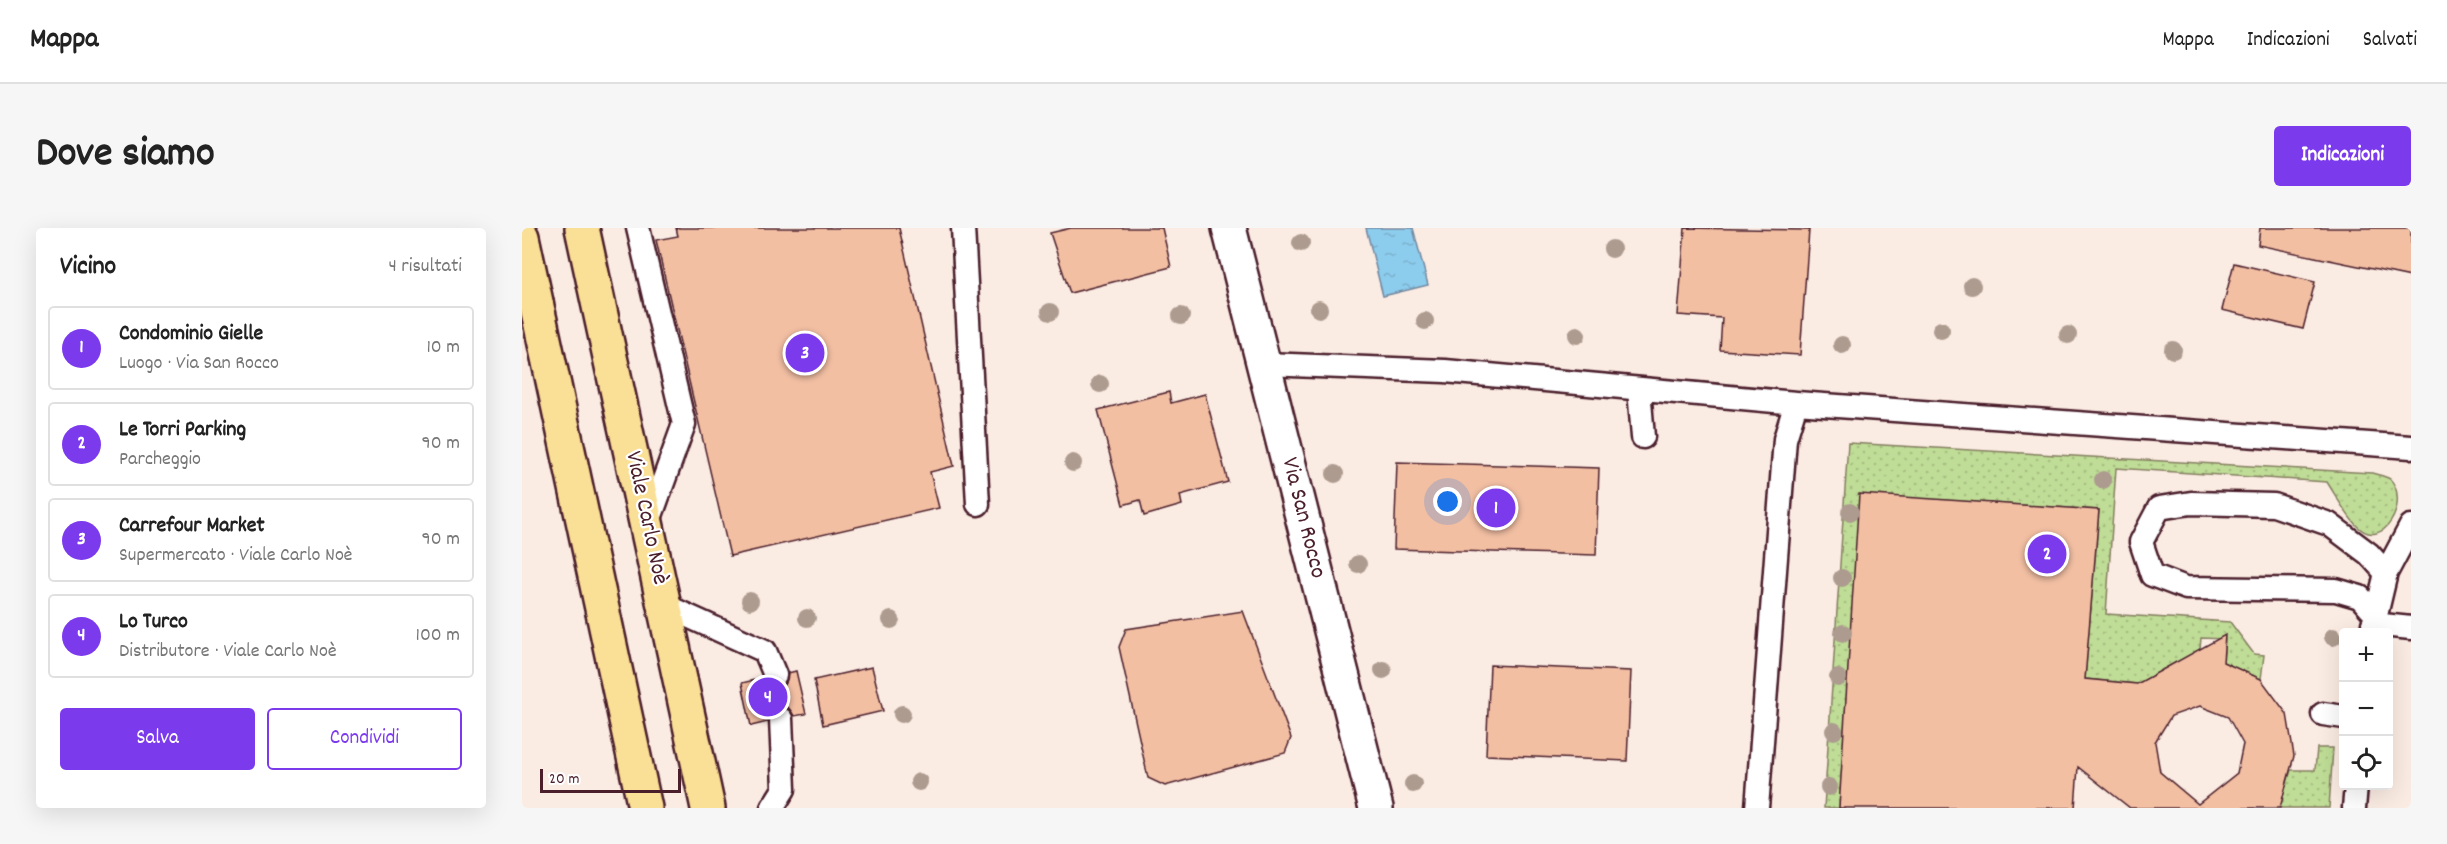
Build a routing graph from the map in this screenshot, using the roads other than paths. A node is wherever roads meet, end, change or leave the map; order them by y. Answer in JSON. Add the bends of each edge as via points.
{"nodes":[{"id":1,"x":582,"y":228,"type":"edge"},
{"id":2,"x":638,"y":228,"type":"edge"},
{"id":3,"x":963,"y":228,"type":"edge"},
{"id":4,"x":1229,"y":228,"type":"edge"},
{"id":5,"x":522,"y":237,"type":"edge"},
{"id":6,"x":1265,"y":364,"type":"junction"},
{"id":7,"x":1639,"y":389,"type":"junction"},
{"id":8,"x":1796,"y":403,"type":"junction"},
{"id":9,"x":1643,"y":437,"type":"dead end"},
{"id":10,"x":2411,"y":447,"type":"edge"},
{"id":11,"x":978,"y":504,"type":"dead end"},
{"id":12,"x":648,"y":524,"type":"junction"},
{"id":13,"x":2411,"y":526,"type":"edge"},
{"id":14,"x":2386,"y":573,"type":"junction"},
{"id":15,"x":666,"y":606,"type":"junction"},
{"id":16,"x":2374,"y":624,"type":"edge"},
{"id":17,"x":2411,"y":628,"type":"edge"},
{"id":18,"x":775,"y":675,"type":"dead end"},
{"id":19,"x":781,"y":719,"type":"dead end"},
{"id":20,"x":2356,"y":790,"type":"edge"},
{"id":21,"x":645,"y":808,"type":"edge"},
{"id":22,"x":708,"y":808,"type":"edge"},
{"id":23,"x":772,"y":808,"type":"edge"},
{"id":24,"x":1376,"y":808,"type":"edge"},
{"id":25,"x":1757,"y":808,"type":"edge"},
{"id":26,"x":2354,"y":808,"type":"edge"}],
"edges":[{"from":1,"to":12,"type":"main road","name":"Viale Carlo Noè"},
{"from":2,"to":12,"type":"lane","via":[[684,423]]},
{"from":3,"to":11,"type":"lane"},
{"from":4,"to":6,"type":"street","name":"Via San Rocco"},
{"from":5,"to":21,"type":"main road"},
{"from":6,"to":7,"type":"lane","via":[[1445,371]]},
{"from":6,"to":24,"type":"street","name":"Via San Rocco"},
{"from":7,"to":8,"type":"lane"},
{"from":7,"to":9,"type":"lane"},
{"from":8,"to":10,"type":"lane"},
{"from":8,"to":25,"type":"lane","via":[[1785,439]]},
{"from":12,"to":15,"type":"main road","name":"Viale Carlo Noè"},
{"from":13,"to":14,"type":"lane"},
{"from":14,"to":16,"type":"lane"},
{"from":14,"to":16,"type":"lane","via":[[2369,554],[2329,524],[2274,505],[2191,503],[2159,508],[2141,542],[2152,575],[2186,588],[2336,590],[2360,597]]},
{"from":15,"to":18,"type":"lane","via":[[765,651]]},
{"from":15,"to":22,"type":"main road","name":"Viale Carlo Noè"},
{"from":16,"to":17,"type":"lane"},
{"from":19,"to":23,"type":"lane","via":[[784,789]]},
{"from":20,"to":26,"type":"lane"}]}
